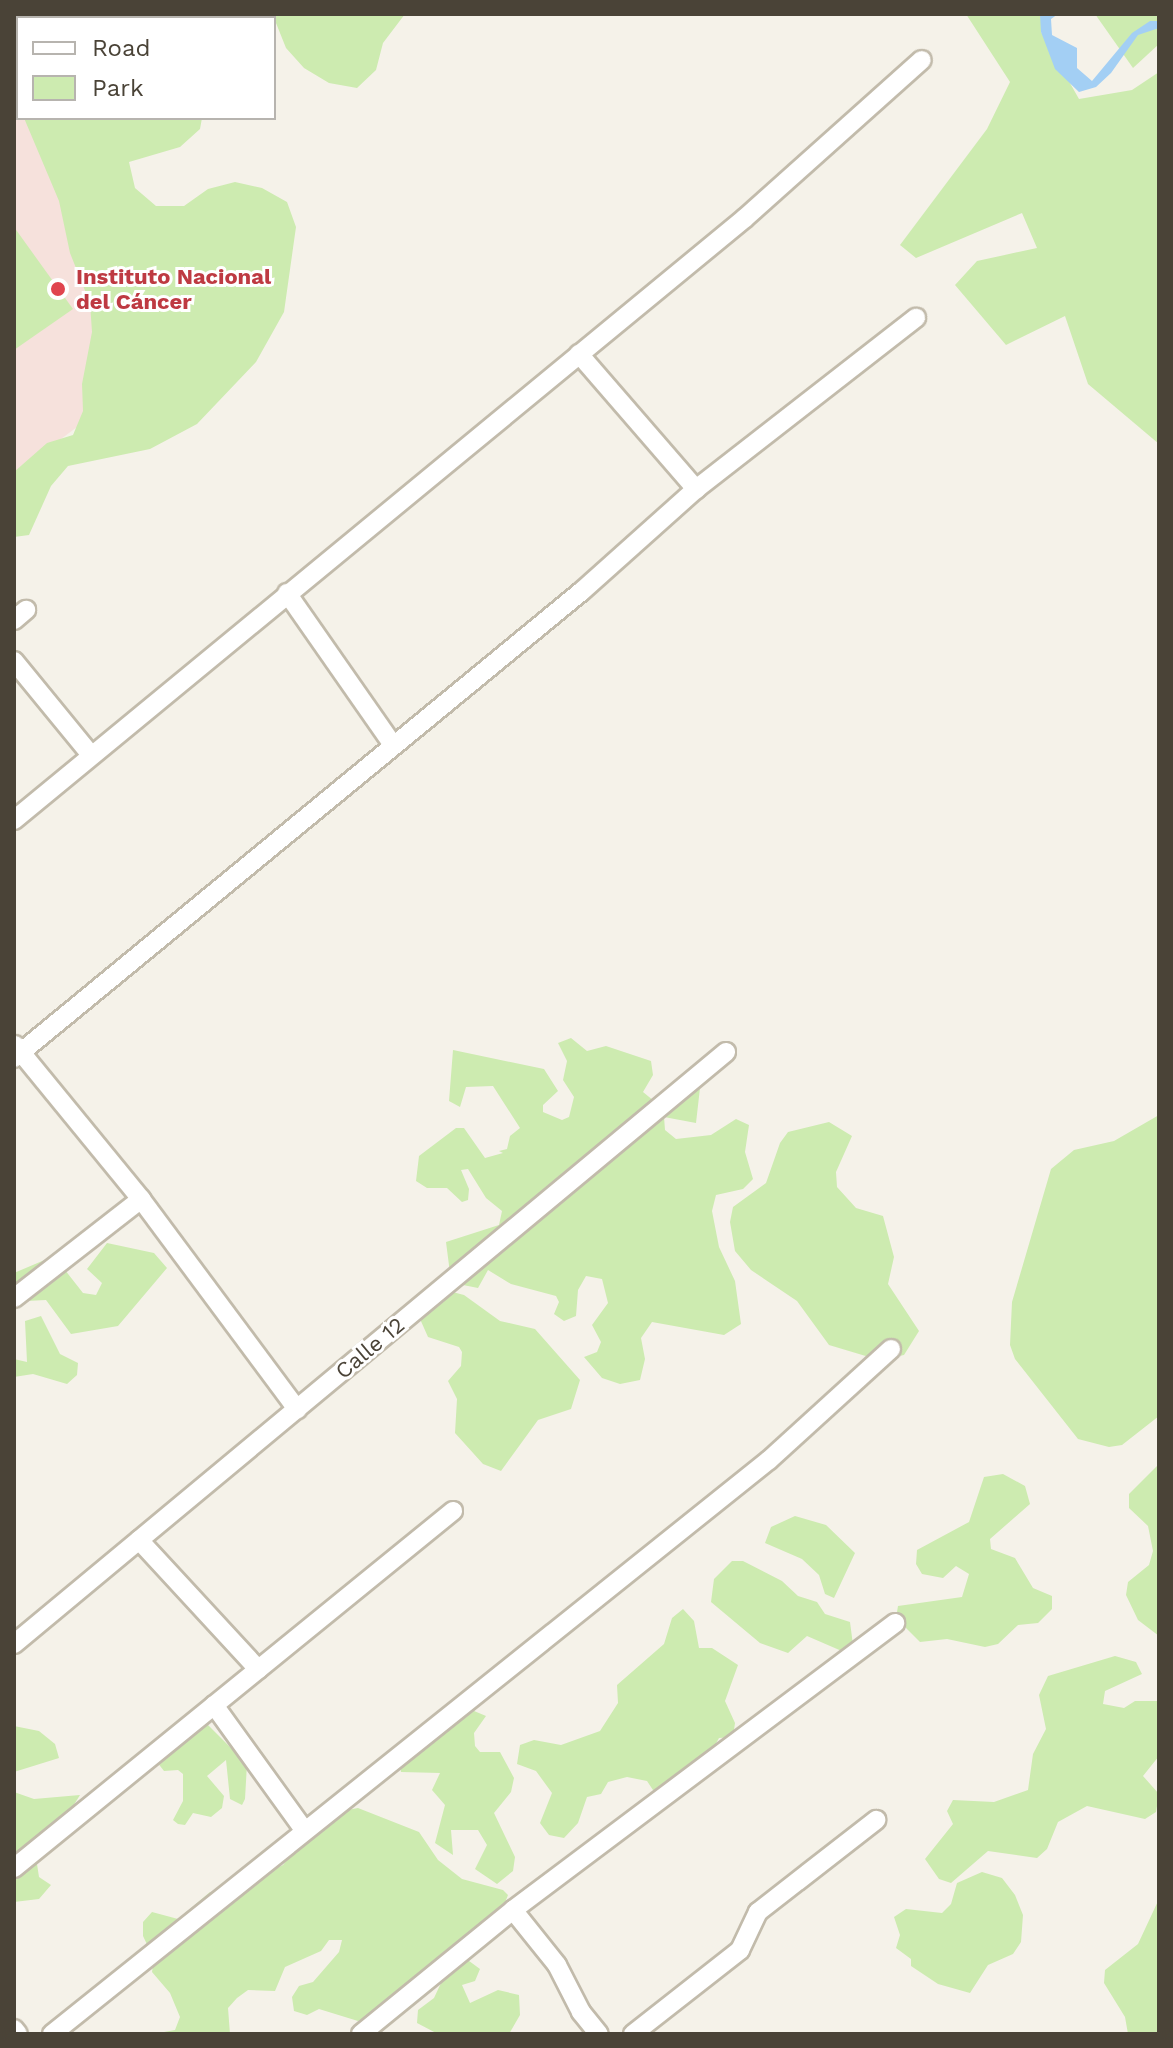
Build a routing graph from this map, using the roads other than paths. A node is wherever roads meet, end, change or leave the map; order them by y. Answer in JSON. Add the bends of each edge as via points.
{"nodes":[{"id":1,"x":922,"y":60,"type":"dead end"},
{"id":2,"x":916,"y":318,"type":"dead end"},
{"id":3,"x":579,"y":354,"type":"junction"},
{"id":4,"x":696,"y":489,"type":"junction"},
{"id":5,"x":287,"y":593,"type":"junction"},
{"id":6,"x":14,"y":661,"type":"edge"},
{"id":7,"x":393,"y":745,"type":"junction"},
{"id":8,"x":91,"y":755,"type":"junction"},
{"id":9,"x":14,"y":820,"type":"edge"},
{"id":10,"x":16,"y":1051,"type":"edge"},
{"id":11,"x":726,"y":1052,"type":"dead end"},
{"id":12,"x":141,"y":1199,"type":"junction"},
{"id":13,"x":14,"y":1298,"type":"edge"},
{"id":14,"x":891,"y":1349,"type":"dead end"},
{"id":15,"x":297,"y":1409,"type":"junction"},
{"id":16,"x":453,"y":1511,"type":"dead end"},
{"id":17,"x":139,"y":1540,"type":"junction"},
{"id":18,"x":895,"y":1623,"type":"dead end"},
{"id":19,"x":16,"y":1639,"type":"edge"},
{"id":20,"x":258,"y":1669,"type":"junction"},
{"id":21,"x":214,"y":1705,"type":"junction"},
{"id":22,"x":876,"y":1820,"type":"dead end"},
{"id":23,"x":305,"y":1831,"type":"junction"},
{"id":24,"x":14,"y":1868,"type":"edge"},
{"id":25,"x":513,"y":1910,"type":"junction"},
{"id":26,"x":14,"y":2029,"type":"edge"},
{"id":27,"x":18,"y":2034,"type":"edge"},
{"id":28,"x":52,"y":2034,"type":"edge"},
{"id":29,"x":361,"y":2034,"type":"edge"},
{"id":30,"x":599,"y":2034,"type":"edge"},
{"id":31,"x":633,"y":2034,"type":"edge"}],
"edges":[{"from":1,"to":3,"type":"street","via":[[745,218]]},
{"from":2,"to":4,"type":"street"},
{"from":3,"to":4,"type":"street"},
{"from":3,"to":5,"type":"street"},
{"from":4,"to":7,"type":"street","via":[[582,591]]},
{"from":5,"to":7,"type":"street"},
{"from":5,"to":8,"type":"street"},
{"from":6,"to":8,"type":"street"},
{"from":7,"to":10,"type":"street"},
{"from":8,"to":9,"type":"street"},
{"from":10,"to":12,"type":"street"},
{"from":11,"to":15,"type":"street","name":"Calle 12"},
{"from":12,"to":13,"type":"street"},
{"from":12,"to":15,"type":"street"},
{"from":14,"to":23,"type":"street","via":[[769,1460]]},
{"from":15,"to":17,"type":"street","name":"Calle 12"},
{"from":16,"to":20,"type":"street"},
{"from":17,"to":19,"type":"street","name":"Calle 12"},
{"from":17,"to":20,"type":"street"},
{"from":18,"to":25,"type":"street"},
{"from":20,"to":21,"type":"street"},
{"from":21,"to":23,"type":"street"},
{"from":21,"to":24,"type":"street"},
{"from":22,"to":31,"type":"street","via":[[758,1912],[740,1950]]},
{"from":23,"to":28,"type":"street"},
{"from":25,"to":29,"type":"street"},
{"from":25,"to":30,"type":"street","via":[[554,1961]]},
{"from":26,"to":27,"type":"street"}]}
